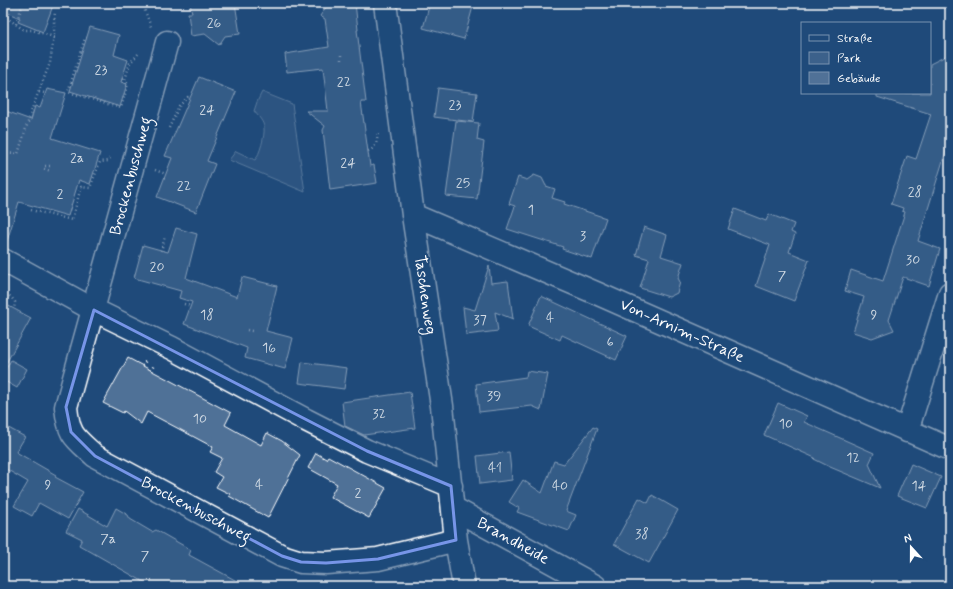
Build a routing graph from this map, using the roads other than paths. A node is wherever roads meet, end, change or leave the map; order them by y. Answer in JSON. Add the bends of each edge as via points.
{"nodes":[{"id":1,"x":385,"y":3,"type":"edge"},
{"id":2,"x":167,"y":42,"type":"dead end"},
{"id":3,"x":413,"y":215,"type":"junction"},
{"id":4,"x":3,"y":260,"type":"edge"},
{"id":5,"x":950,"y":293,"type":"edge"},
{"id":6,"x":94,"y":310,"type":"junction"},
{"id":7,"x":907,"y":431,"type":"junction"},
{"id":8,"x":950,"y":449,"type":"edge"},
{"id":9,"x":451,"y":486,"type":"junction"},
{"id":10,"x":453,"y":508,"type":"junction"},
{"id":11,"x":456,"y":540,"type":"junction"},
{"id":12,"x":464,"y":586,"type":"edge"},
{"id":13,"x":595,"y":586,"type":"edge"}],
"edges":[{"from":1,"to":3,"type":"street","name":"Taschenweg"},
{"from":2,"to":6,"type":"street","name":"Brockenbuschweg"},
{"from":3,"to":7,"type":"street","name":"Von-Arnim-Straße"},
{"from":3,"to":9,"type":"street","name":"Taschenweg","via":[[442,406]]},
{"from":4,"to":6,"type":"street"},
{"from":5,"to":7,"type":"street"},
{"from":6,"to":9,"type":"street","via":[[172,348],[367,451]]},
{"from":6,"to":11,"type":"street","name":"Brockenbuschweg","via":[[66,407],[71,432],[95,456],[282,556],[301,562],[378,559]]},
{"from":7,"to":8,"type":"street","name":"Von-Arnim-Straße"},
{"from":9,"to":10,"type":"street","name":"Taschenweg"},
{"from":10,"to":11,"type":"street","name":"Taschenweg"},
{"from":10,"to":13,"type":"street","name":"Brandheide"},
{"from":11,"to":12,"type":"street","name":"Taschenweg"}]}
